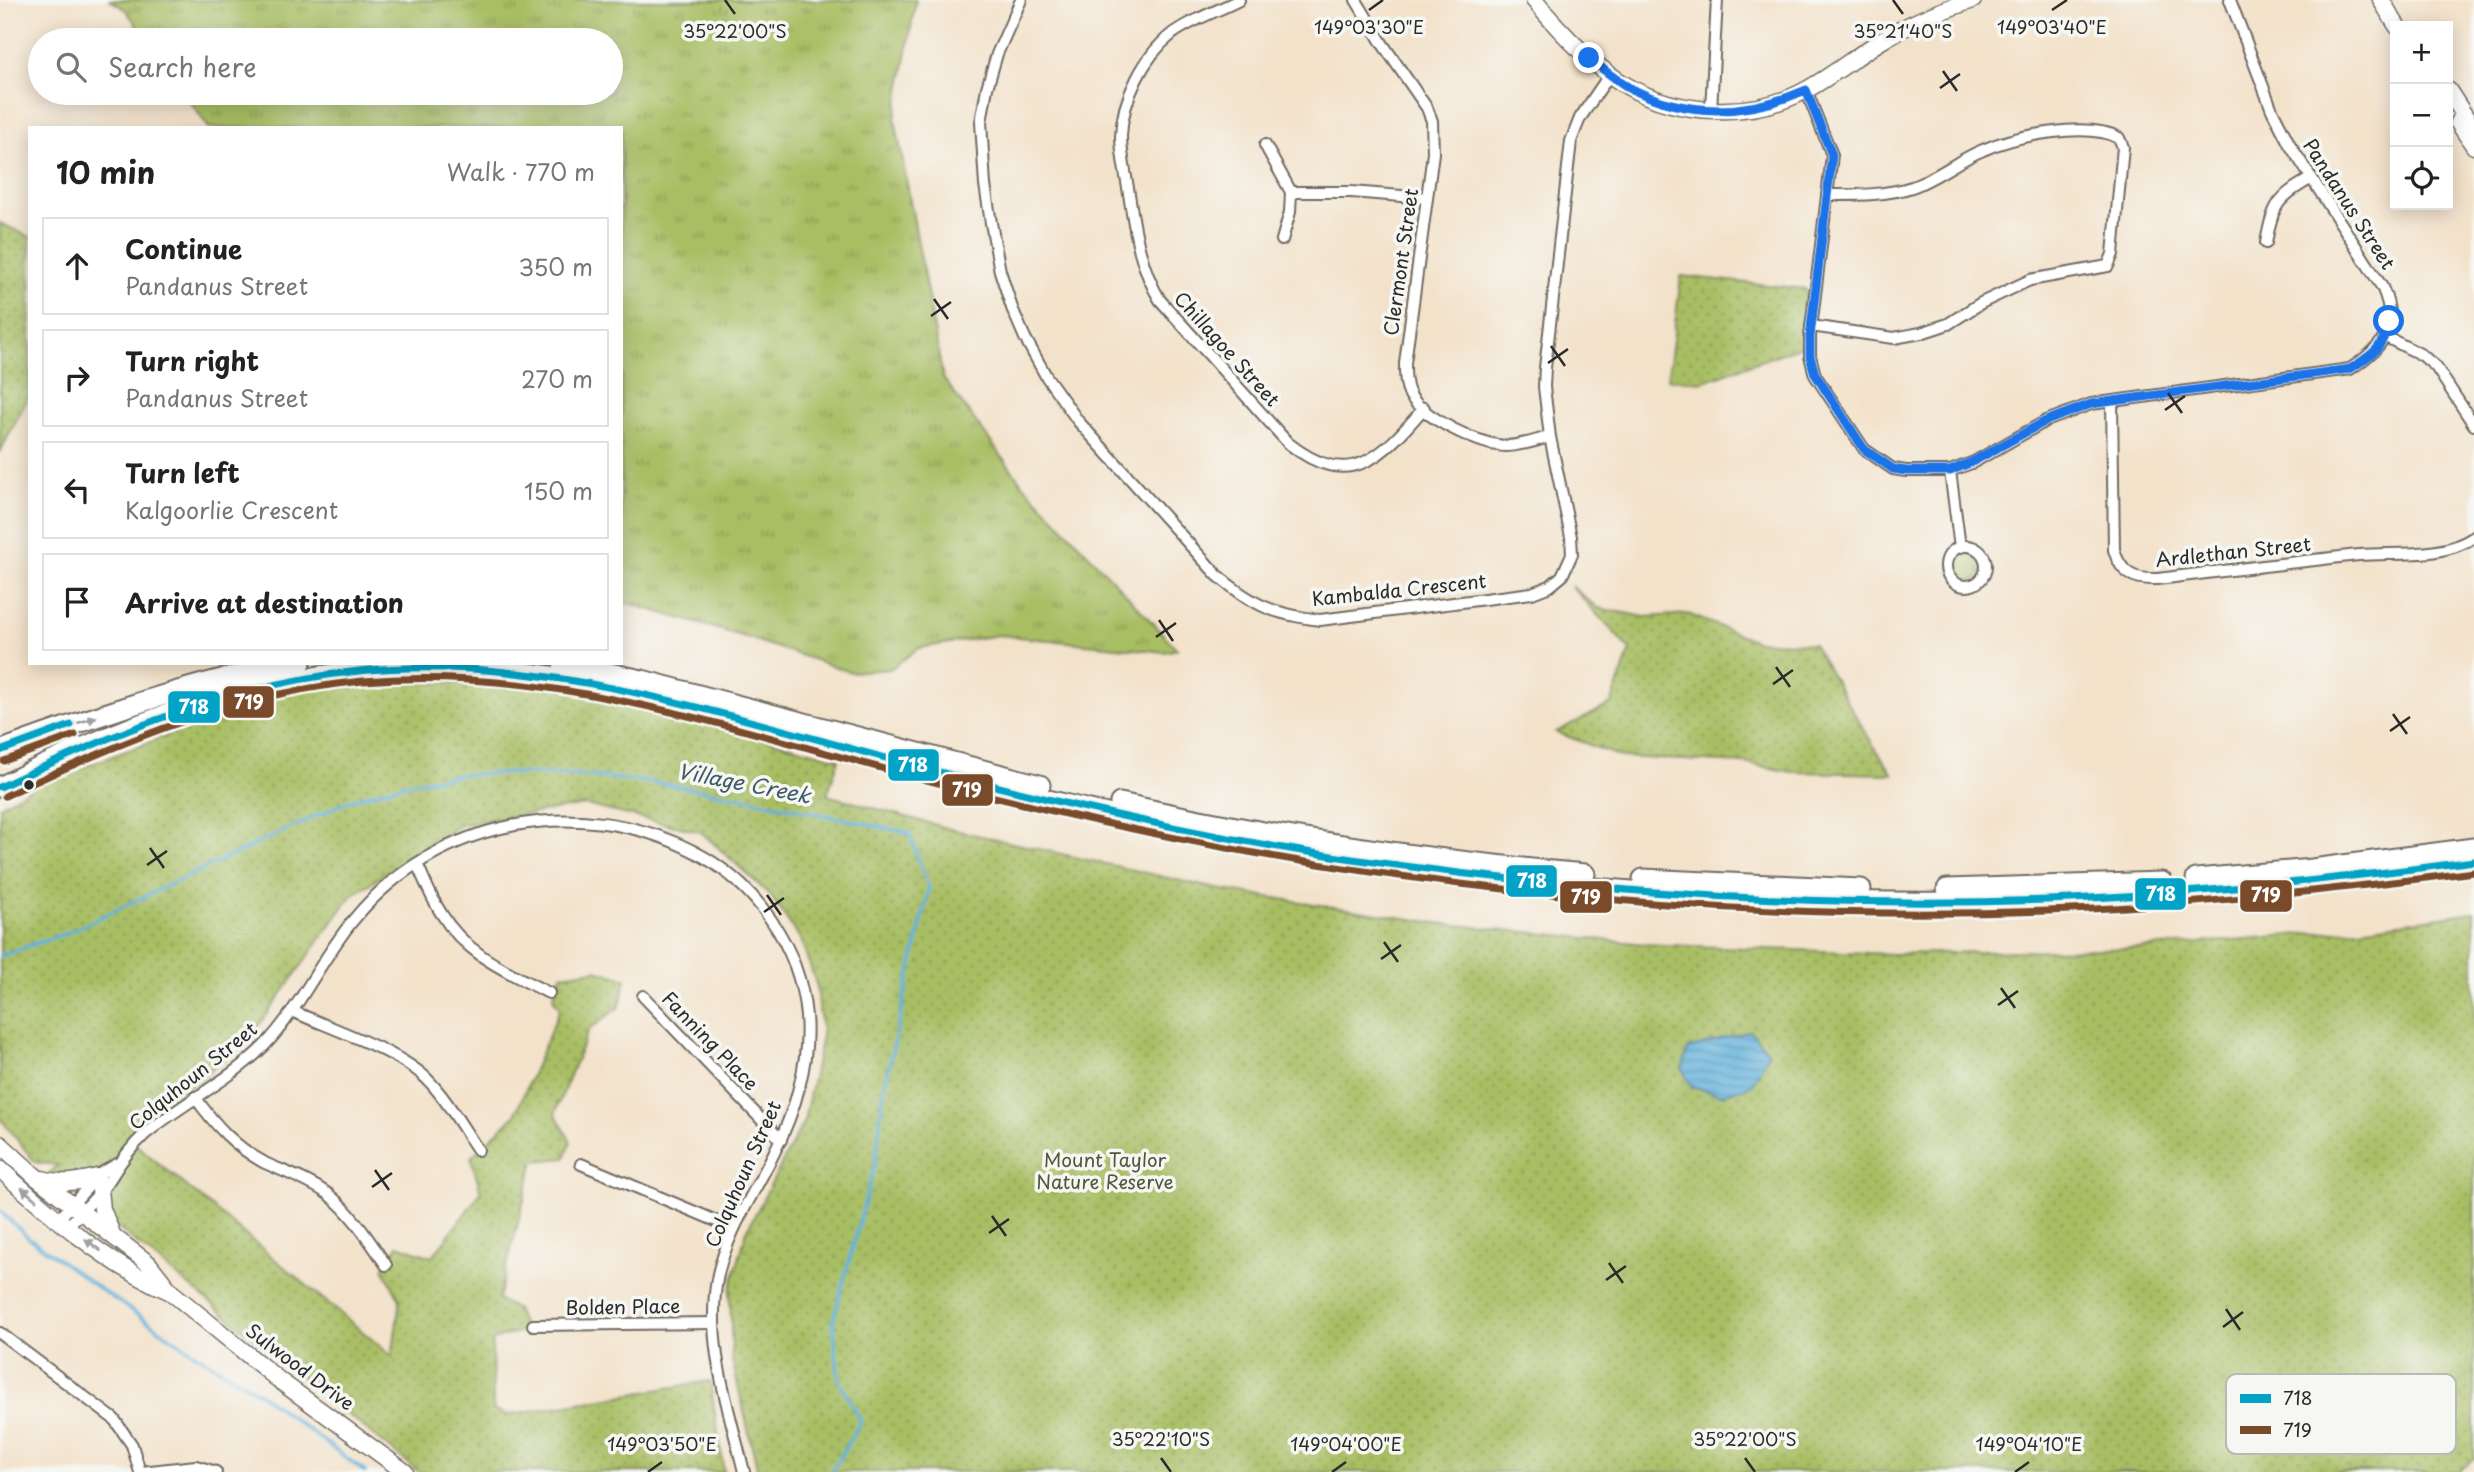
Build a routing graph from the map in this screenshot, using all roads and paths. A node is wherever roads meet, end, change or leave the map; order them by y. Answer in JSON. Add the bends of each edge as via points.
{"nodes":[{"id":1,"x":1021,"y":0,"type":"edge"},
{"id":2,"x":1239,"y":0,"type":"edge"},
{"id":3,"x":1356,"y":0,"type":"edge"},
{"id":4,"x":1534,"y":0,"type":"edge"},
{"id":5,"x":1717,"y":0,"type":"edge"},
{"id":6,"x":1973,"y":0,"type":"edge"},
{"id":7,"x":2231,"y":0,"type":"edge"},
{"id":8,"x":2381,"y":0,"type":"edge"},
{"id":9,"x":2392,"y":0,"type":"edge"},
{"id":10,"x":2394,"y":21,"type":"edge"},
{"id":11,"x":2404,"y":21,"type":"edge"},
{"id":12,"x":1610,"y":74,"type":"junction"},
{"id":13,"x":1806,"y":90,"type":"junction"},
{"id":14,"x":2453,"y":98,"type":"edge"},
{"id":15,"x":1711,"y":110,"type":"junction"},
{"id":16,"x":2453,"y":114,"type":"edge"},
{"id":17,"x":2474,"y":130,"type":"edge"},
{"id":18,"x":1265,"y":145,"type":"dead end"},
{"id":19,"x":2474,"y":146,"type":"edge"},
{"id":20,"x":2312,"y":178,"type":"junction"},
{"id":21,"x":1291,"y":192,"type":"junction"},
{"id":22,"x":1827,"y":195,"type":"junction"},
{"id":23,"x":1427,"y":198,"type":"junction"},
{"id":24,"x":1282,"y":240,"type":"dead end"},
{"id":25,"x":2266,"y":243,"type":"dead end"},
{"id":26,"x":1811,"y":326,"type":"junction"},
{"id":27,"x":2386,"y":337,"type":"junction"},
{"id":28,"x":2112,"y":402,"type":"junction"},
{"id":29,"x":1424,"y":408,"type":"junction"},
{"id":30,"x":2474,"y":425,"type":"edge"},
{"id":31,"x":1550,"y":437,"type":"junction"},
{"id":32,"x":1950,"y":471,"type":"junction"},
{"id":33,"x":2474,"y":537,"type":"edge"},
{"id":34,"x":1960,"y":547,"type":"dead end"},
{"id":35,"x":291,"y":665,"type":"edge"},
{"id":36,"x":572,"y":665,"type":"edge"},
{"id":37,"x":0,"y":751,"type":"edge"},
{"id":38,"x":0,"y":788,"type":"edge"},
{"id":39,"x":2474,"y":848,"type":"edge"},
{"id":40,"x":2474,"y":861,"type":"edge"},
{"id":41,"x":417,"y":864,"type":"junction"},
{"id":42,"x":549,"y":993,"type":"dead end"},
{"id":43,"x":643,"y":996,"type":"dead end"},
{"id":44,"x":292,"y":1011,"type":"junction"},
{"id":45,"x":195,"y":1097,"type":"junction"},
{"id":46,"x":780,"y":1140,"type":"junction"},
{"id":47,"x":0,"y":1144,"type":"edge"},
{"id":48,"x":478,"y":1150,"type":"dead end"},
{"id":49,"x":581,"y":1164,"type":"dead end"},
{"id":50,"x":0,"y":1169,"type":"edge"},
{"id":51,"x":37,"y":1178,"type":"junction"},
{"id":52,"x":99,"y":1183,"type":"junction"},
{"id":53,"x":76,"y":1209,"type":"junction"},
{"id":54,"x":64,"y":1223,"type":"junction"},
{"id":55,"x":733,"y":1228,"type":"junction"},
{"id":56,"x":114,"y":1237,"type":"junction"},
{"id":57,"x":386,"y":1265,"type":"dead end"},
{"id":58,"x":171,"y":1292,"type":"junction"},
{"id":59,"x":714,"y":1323,"type":"junction"},
{"id":60,"x":533,"y":1325,"type":"dead end"},
{"id":61,"x":0,"y":1333,"type":"edge"},
{"id":62,"x":141,"y":1472,"type":"edge"},
{"id":63,"x":216,"y":1472,"type":"edge"},
{"id":64,"x":405,"y":1472,"type":"edge"},
{"id":65,"x":744,"y":1472,"type":"edge"}],
"edges":[{"from":1,"to":31,"type":"street","name":"Kambalda Crescent","via":[[997,54],[981,122],[991,223],[1012,308],[1046,376],[1078,421],[1217,575],[1243,597],[1275,612],[1320,620],[1532,593],[1550,586],[1562,576],[1572,554]]},
{"from":2,"to":29,"type":"street","name":"Chillagoe Street","via":[[1165,41],[1147,62],[1126,108],[1122,151],[1137,248],[1150,284],[1287,443],[1321,464],[1340,467],[1369,461],[1394,443]]},
{"from":3,"to":23,"type":"street","name":"Clermont Street","via":[[1423,100],[1432,121]]},
{"from":4,"to":12,"type":"main road","via":[[1552,23]]},
{"from":5,"to":15,"type":"street"},
{"from":6,"to":13,"type":"main road","via":[[1927,16]]},
{"from":7,"to":20,"type":"street","name":"Pandanus Street","via":[[2272,110]]},
{"from":8,"to":10,"type":"main road"},
{"from":9,"to":11,"type":"main road"},
{"from":12,"to":15,"type":"main road","via":[[1649,96]]},
{"from":12,"to":31,"type":"street","name":"Kambalda Crescent","via":[[1580,118],[1571,141],[1545,368]]},
{"from":13,"to":15,"type":"main road","via":[[1752,109]]},
{"from":13,"to":22,"type":"street","via":[[1832,155]]},
{"from":14,"to":17,"type":"main road"},
{"from":16,"to":19,"type":"main road"},
{"from":18,"to":21,"type":"street"},
{"from":20,"to":25,"type":"street","via":[[2281,198],[2270,219]]},
{"from":20,"to":27,"type":"street","name":"Pandanus Street","via":[[2382,287],[2389,311]]},
{"from":21,"to":23,"type":"street"},
{"from":21,"to":24,"type":"street"},
{"from":22,"to":26,"type":"street"},
{"from":22,"to":26,"type":"street","via":[[1867,195],[1912,187],[1984,149],[2036,135],[2104,132],[2119,138],[2123,147],[2108,266],[2030,280],[1922,333],[1894,338]]},
{"from":23,"to":29,"type":"street","name":"Clermont Street","via":[[1405,363],[1406,386]]},
{"from":26,"to":32,"type":"street","via":[[1815,374],[1864,449],[1893,469]]},
{"from":27,"to":28,"type":"street","via":[[2377,350],[2350,369]]},
{"from":27,"to":30,"type":"street","via":[[2422,355],[2436,368]]},
{"from":28,"to":32,"type":"street","via":[[2091,404],[2046,421]]},
{"from":28,"to":33,"type":"street","name":"Ardlethan Street","via":[[2114,550],[2128,575],[2158,579],[2434,551]]},
{"from":29,"to":31,"type":"street","name":"Clermont Street","via":[[1492,444],[1507,446]]},
{"from":32,"to":34,"type":"street"},
{"from":37,"to":35,"type":"highway","one_way":true,"via":[[169,692]]},
{"from":36,"to":39,"type":"highway","via":[[1137,807],[1317,840],[1543,870],[1746,885],[1956,889],[2203,879]]},
{"from":38,"to":40,"type":"highway","via":[[145,722],[228,694],[339,672],[466,667],[595,683],[1163,827],[1334,857],[1535,883],[1792,901],[1992,902],[2231,890]]},
{"from":41,"to":42,"type":"street","via":[[440,913],[470,948]]},
{"from":41,"to":44,"type":"street","name":"Colquhoun Street","via":[[355,918]]},
{"from":41,"to":46,"type":"street","name":"Colquhoun Street","via":[[495,830],[582,820],[640,829],[673,840],[729,874],[753,896],[782,936],[802,987],[804,1063]]},
{"from":43,"to":46,"type":"street","name":"Fanning Place"},
{"from":44,"to":45,"type":"street","name":"Colquhoun Street","via":[[264,1045]]},
{"from":44,"to":48,"type":"street","via":[[414,1067]]},
{"from":45,"to":52,"type":"street","name":"Colquhoun Street","via":[[140,1139]]},
{"from":45,"to":57,"type":"street","via":[[243,1150],[304,1179],[336,1201]]},
{"from":46,"to":55,"type":"street","name":"Colquhoun Street"},
{"from":47,"to":51,"type":"main road","name":"Sulwood Drive"},
{"from":49,"to":55,"type":"street"},
{"from":54,"to":50,"type":"main road","name":"Sulwood Drive","one_way":true},
{"from":51,"to":52,"type":"main road"},
{"from":51,"to":53,"type":"main road","name":"Sulwood Drive"},
{"from":52,"to":53,"type":"street","name":"Colquhoun Street"},
{"from":52,"to":56,"type":"main road","via":[[106,1222]]},
{"from":53,"to":54,"type":"street","name":"Colquhoun Street"},
{"from":53,"to":56,"type":"main road","name":"Sulwood Drive"},
{"from":58,"to":54,"type":"main road","name":"Sulwood Drive","one_way":true,"via":[[128,1271]]},
{"from":55,"to":59,"type":"street","name":"Colquhoun Street","via":[[718,1276]]},
{"from":56,"to":58,"type":"main road","name":"Sulwood Drive","via":[[148,1264]]},
{"from":58,"to":64,"type":"main road","name":"Sulwood Drive","via":[[280,1381]]},
{"from":59,"to":60,"type":"street","name":"Bolden Place"},
{"from":59,"to":65,"type":"street","name":"Colquhoun Street","via":[[718,1364]]},
{"from":61,"to":62,"type":"street","via":[[114,1419],[132,1445]]},
{"from":62,"to":63,"type":"street","via":[[197,1466]]}]}
